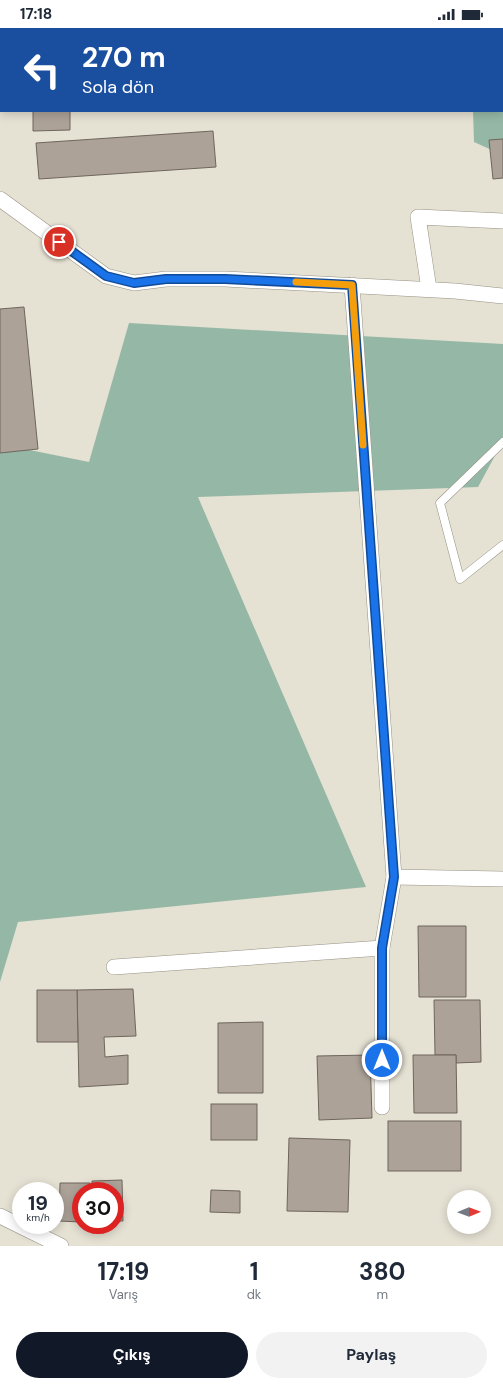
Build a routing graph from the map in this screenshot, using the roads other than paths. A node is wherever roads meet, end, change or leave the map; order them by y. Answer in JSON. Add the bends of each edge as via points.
{"nodes":[{"id":1,"x":0,"y":199,"type":"edge"},
{"id":2,"x":503,"y":221,"type":"edge"},
{"id":3,"x":352,"y":285,"type":"junction"},
{"id":4,"x":429,"y":289,"type":"junction"},
{"id":5,"x":503,"y":296,"type":"edge"},
{"id":6,"x":503,"y":442,"type":"edge"},
{"id":7,"x":503,"y":545,"type":"edge"},
{"id":8,"x":394,"y":877,"type":"junction"},
{"id":9,"x":503,"y":880,"type":"edge"},
{"id":10,"x":382,"y":948,"type":"junction"},
{"id":11,"x":114,"y":967,"type":"dead end"},
{"id":12,"x":382,"y":1107,"type":"dead end"},
{"id":13,"x":0,"y":1216,"type":"edge"},
{"id":14,"x":61,"y":1246,"type":"edge"}],
"edges":[{"from":1,"to":3,"type":"street","via":[[106,276],[134,283],[166,279],[225,279]]},
{"from":2,"to":4,"type":"street","via":[[418,217]]},
{"from":3,"to":4,"type":"street"},
{"from":3,"to":8,"type":"street"},
{"from":4,"to":5,"type":"street"},
{"from":6,"to":7,"type":"lane","via":[[440,503],[460,579]]},
{"from":8,"to":9,"type":"street"},
{"from":8,"to":10,"type":"street"},
{"from":10,"to":11,"type":"street"},
{"from":10,"to":12,"type":"street"},
{"from":13,"to":14,"type":"street"}]}
